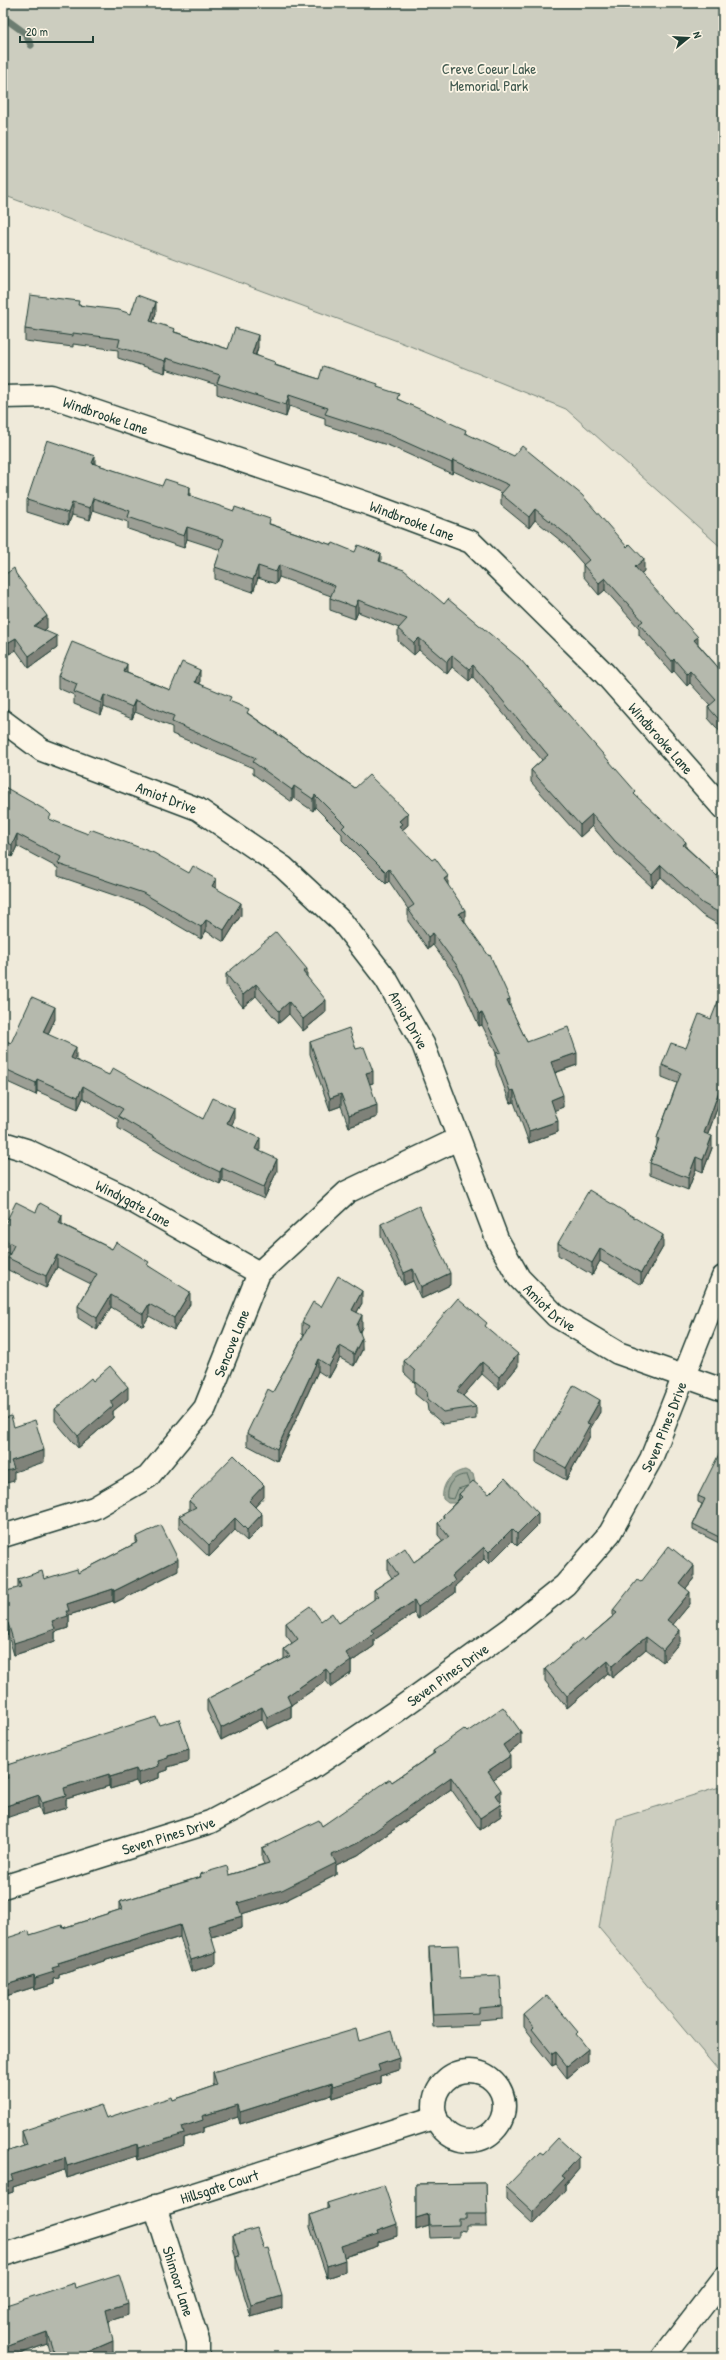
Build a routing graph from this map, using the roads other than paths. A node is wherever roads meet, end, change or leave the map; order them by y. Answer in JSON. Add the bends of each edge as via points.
{"nodes":[{"id":1,"x":3,"y":397,"type":"edge"},
{"id":2,"x":3,"y":721,"type":"edge"},
{"id":3,"x":723,"y":808,"type":"edge"},
{"id":4,"x":458,"y":1139,"type":"junction"},
{"id":5,"x":3,"y":1143,"type":"edge"},
{"id":6,"x":259,"y":1273,"type":"junction"},
{"id":7,"x":723,"y":1277,"type":"edge"},
{"id":8,"x":685,"y":1378,"type":"junction"},
{"id":9,"x":723,"y":1390,"type":"edge"},
{"id":10,"x":3,"y":1536,"type":"edge"},
{"id":11,"x":3,"y":1887,"type":"edge"},
{"id":12,"x":436,"y":2117,"type":"dead end"},
{"id":13,"x":155,"y":2206,"type":"junction"},
{"id":14,"x":3,"y":2255,"type":"edge"},
{"id":15,"x":723,"y":2279,"type":"edge"},
{"id":16,"x":198,"y":2357,"type":"edge"},
{"id":17,"x":663,"y":2357,"type":"edge"}],
"edges":[{"from":1,"to":3,"type":"main road","name":"Windbrooke Lane","via":[[50,396],[369,504],[471,542],[604,673]]},
{"from":2,"to":4,"type":"main road","name":"Amiot Drive","via":[[42,750],[198,809],[283,867],[342,922],[386,979],[423,1044]]},
{"from":4,"to":6,"type":"main road","name":"Sencove Lane","via":[[347,1192]]},
{"from":4,"to":8,"type":"main road","name":"Amiot Drive","via":[[497,1239],[519,1278],[556,1316],[618,1353]]},
{"from":5,"to":6,"type":"main road","name":"Windygate Lane","via":[[26,1150],[125,1197]]},
{"from":6,"to":10,"type":"main road","name":"Sencove Lane","via":[[204,1408],[148,1476],[94,1508]]},
{"from":7,"to":8,"type":"main road","name":"Seven Pines Drive"},
{"from":8,"to":9,"type":"main road","name":"Amiot Drive"},
{"from":8,"to":11,"type":"main road","name":"Seven Pines Drive","via":[[651,1459],[610,1533],[565,1585],[509,1630],[307,1771],[210,1822]]},
{"from":12,"to":13,"type":"main road","name":"Hillsgate Court"},
{"from":13,"to":14,"type":"main road","name":"Hillsgate Court"},
{"from":13,"to":16,"type":"main road","name":"Shimoor Lane","via":[[198,2341]]},
{"from":15,"to":17,"type":"main road"}]}
